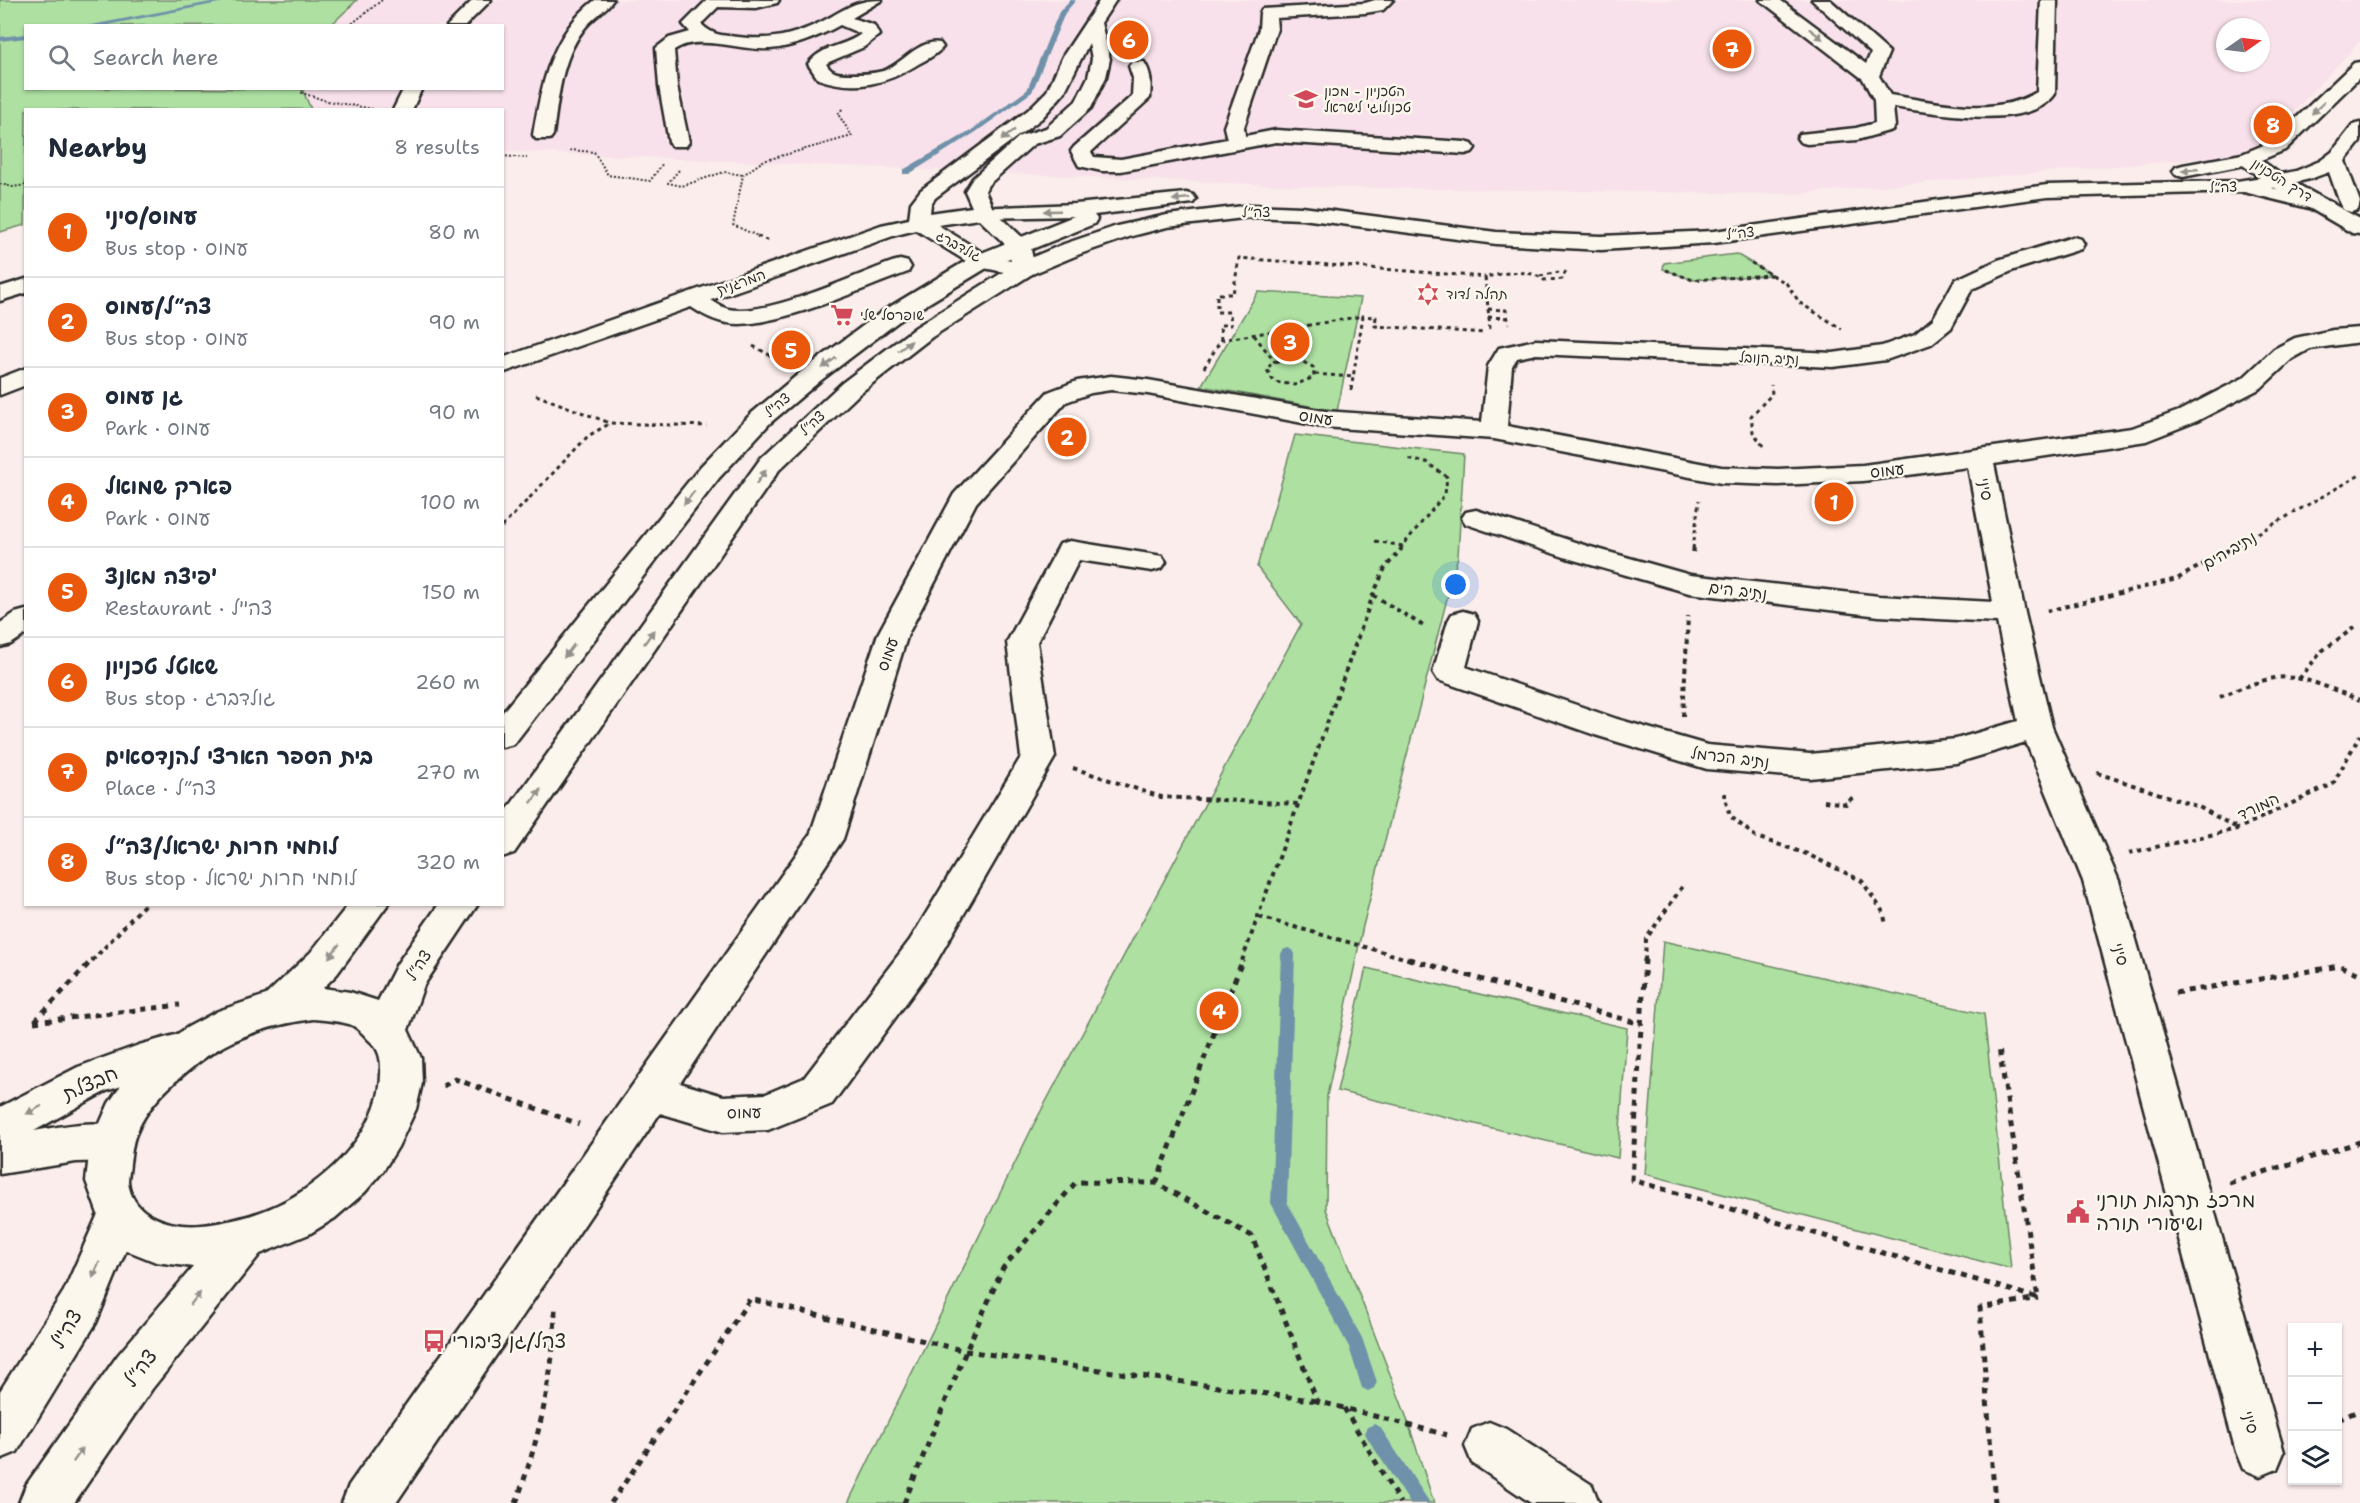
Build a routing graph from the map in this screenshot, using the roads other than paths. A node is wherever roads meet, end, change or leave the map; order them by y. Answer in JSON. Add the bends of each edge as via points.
{"nodes":[{"id":1,"x":483,"y":0,"type":"edge"},
{"id":2,"x":605,"y":0,"type":"edge"},
{"id":3,"x":771,"y":0,"type":"edge"},
{"id":4,"x":874,"y":0,"type":"edge"},
{"id":5,"x":1108,"y":0,"type":"edge"},
{"id":6,"x":1385,"y":0,"type":"edge"},
{"id":7,"x":1768,"y":0,"type":"edge"},
{"id":8,"x":1820,"y":0,"type":"edge"},
{"id":9,"x":2049,"y":0,"type":"edge"},
{"id":10,"x":715,"y":1,"type":"edge"},
{"id":11,"x":837,"y":19,"type":"junction"},
{"id":12,"x":457,"y":24,"type":"edge"},
{"id":13,"x":1095,"y":30,"type":"junction"},
{"id":14,"x":706,"y":38,"type":"junction"},
{"id":15,"x":934,"y":47,"type":"dead end"},
{"id":16,"x":2360,"y":68,"type":"edge"},
{"id":17,"x":1870,"y":76,"type":"junction"},
{"id":18,"x":1120,"y":84,"type":"junction"},
{"id":19,"x":412,"y":90,"type":"edge"},
{"id":20,"x":1091,"y":92,"type":"junction"},
{"id":21,"x":1884,"y":100,"type":"junction"},
{"id":22,"x":403,"y":108,"type":"edge"},
{"id":23,"x":1130,"y":110,"type":"junction"},
{"id":24,"x":2360,"y":129,"type":"edge"},
{"id":25,"x":543,"y":135,"type":"dead end"},
{"id":26,"x":1807,"y":138,"type":"dead end"},
{"id":27,"x":1028,"y":140,"type":"junction"},
{"id":28,"x":679,"y":142,"type":"dead end"},
{"id":29,"x":1237,"y":142,"type":"junction"},
{"id":30,"x":1465,"y":148,"type":"dead end"},
{"id":31,"x":2247,"y":159,"type":"junction"},
{"id":32,"x":2336,"y":160,"type":"junction"},
{"id":33,"x":2299,"y":175,"type":"junction"},
{"id":34,"x":2277,"y":181,"type":"junction"},
{"id":35,"x":2237,"y":187,"type":"junction"},
{"id":36,"x":1152,"y":202,"type":"junction"},
{"id":37,"x":2325,"y":206,"type":"junction"},
{"id":38,"x":2355,"y":209,"type":"edge"},
{"id":39,"x":984,"y":212,"type":"junction"},
{"id":40,"x":919,"y":222,"type":"junction"},
{"id":41,"x":2360,"y":228,"type":"edge"},
{"id":42,"x":2073,"y":244,"type":"dead end"},
{"id":43,"x":1019,"y":245,"type":"junction"},
{"id":44,"x":982,"y":261,"type":"junction"},
{"id":45,"x":900,"y":267,"type":"dead end"},
{"id":46,"x":1024,"y":269,"type":"junction"},
{"id":47,"x":24,"y":287,"type":"edge"},
{"id":48,"x":0,"y":294,"type":"edge"},
{"id":49,"x":693,"y":299,"type":"junction"},
{"id":50,"x":2360,"y":335,"type":"edge"},
{"id":51,"x":504,"y":365,"type":"edge"},
{"id":52,"x":24,"y":376,"type":"edge"},
{"id":53,"x":0,"y":388,"type":"edge"},
{"id":54,"x":1494,"y":431,"type":"junction"},
{"id":55,"x":1980,"y":459,"type":"junction"},
{"id":56,"x":1476,"y":518,"type":"dead end"},
{"id":57,"x":1152,"y":562,"type":"dead end"},
{"id":58,"x":2010,"y":613,"type":"junction"},
{"id":59,"x":24,"y":621,"type":"edge"},
{"id":60,"x":1460,"y":633,"type":"road end"},
{"id":61,"x":0,"y":637,"type":"edge"},
{"id":62,"x":2037,"y":727,"type":"junction"},
{"id":63,"x":504,"y":733,"type":"edge"},
{"id":64,"x":504,"y":841,"type":"edge"},
{"id":65,"x":368,"y":906,"type":"edge"},
{"id":66,"x":459,"y":906,"type":"edge"},
{"id":67,"x":280,"y":1006,"type":"junction"},
{"id":68,"x":388,"y":1031,"type":"junction"},
{"id":69,"x":186,"y":1049,"type":"junction"},
{"id":70,"x":651,"y":1092,"type":"junction"},
{"id":71,"x":0,"y":1128,"type":"edge"},
{"id":72,"x":112,"y":1142,"type":"junction"},
{"id":73,"x":0,"y":1155,"type":"edge"},
{"id":74,"x":119,"y":1216,"type":"junction"},
{"id":75,"x":244,"y":1240,"type":"junction"},
{"id":76,"x":0,"y":1435,"type":"edge"},
{"id":77,"x":1489,"y":1446,"type":"road end"},
{"id":78,"x":2260,"y":1452,"type":"dead end"},
{"id":79,"x":45,"y":1503,"type":"edge"},
{"id":80,"x":367,"y":1503,"type":"edge"},
{"id":81,"x":1574,"y":1503,"type":"edge"}],
"edges":[{"from":1,"to":12,"type":"street"},
{"from":2,"to":25,"type":"street","via":[[570,36],[558,57]]},
{"from":3,"to":10,"type":"street"},
{"from":4,"to":11,"type":"street"},
{"from":5,"to":13,"type":"street","name":"גולדברג"},
{"from":6,"to":29,"type":"street","via":[[1365,8],[1268,13],[1268,29],[1234,127]]},
{"from":7,"to":17,"type":"street","one_way":true},
{"from":8,"to":17,"type":"street","via":[[1880,52]]},
{"from":9,"to":21,"type":"street","via":[[2046,94],[2037,102],[1999,111]]},
{"from":10,"to":14,"type":"street","via":[[691,24]]},
{"from":11,"to":14,"type":"street","via":[[776,43]]},
{"from":11,"to":15,"type":"street","via":[[868,29],[870,35],[865,41],[823,55],[817,63],[824,75],[836,79],[870,80],[891,74]]},
{"from":13,"to":20,"type":"street","via":[[1101,59]]},
{"from":13,"to":27,"type":"street","via":[[1063,104]]},
{"from":13,"to":40,"type":"street","name":"גולדברג","one_way":true,"via":[[1072,56],[1055,93],[1035,114],[928,194],[918,212]]},
{"from":14,"to":28,"type":"street","via":[[685,36],[665,48]]},
{"from":16,"to":31,"type":"street","name":"צה״ל","one_way":true,"via":[[2278,146]]},
{"from":17,"to":21,"type":"street"},
{"from":18,"to":20,"type":"street"},
{"from":18,"to":23,"type":"street","via":[[1127,91]]},
{"from":18,"to":23,"type":"street","via":[[1138,66],[1143,89],[1141,98]]},
{"from":19,"to":22,"type":"street"},
{"from":20,"to":27,"type":"street","via":[[1084,104],[1053,132]]},
{"from":21,"to":26,"type":"street","via":[[1885,126],[1857,134]]},
{"from":23,"to":29,"type":"street","via":[[1081,151],[1086,162],[1121,165]]},
{"from":24,"to":32,"type":"street"},
{"from":27,"to":39,"type":"street","via":[[980,182],[975,191]]},
{"from":29,"to":30,"type":"street","via":[[1291,136]]},
{"from":31,"to":33,"type":"street","name":"דרך הטכניון"},
{"from":31,"to":34,"type":"street","name":"דרך הטכניון"},
{"from":31,"to":36,"type":"street","name":"צה״ל","one_way":true,"via":[[2202,169],[2040,176],[1723,218],[1632,224],[1488,221],[1273,196]]},
{"from":32,"to":33,"type":"street","name":"צה״ל"},
{"from":32,"to":38,"type":"street"},
{"from":33,"to":34,"type":"street","name":"צה״ל"},
{"from":33,"to":38,"type":"street","name":"דרך הטכניון"},
{"from":34,"to":35,"type":"street","name":"צה״ל"},
{"from":34,"to":37,"type":"street","name":"דרך הטכניון"},
{"from":35,"to":37,"type":"street"},
{"from":35,"to":46,"type":"street","name":"צה״ל","via":[[2048,191],[1714,237],[1612,242],[1496,238],[1302,213],[1252,211],[1143,226]]},
{"from":36,"to":39,"type":"street","name":"המרגנית","one_way":true,"via":[[1067,211]]},
{"from":36,"to":43,"type":"street","name":"צה\"ל","via":[[1096,216]]},
{"from":37,"to":41,"type":"street","name":"דרך הטכניון"},
{"from":39,"to":40,"type":"street","name":"המרגנית"},
{"from":39,"to":43,"type":"street"},
{"from":40,"to":44,"type":"street","name":"גולדברג"},
{"from":40,"to":49,"type":"street","name":"המרגנית"},
{"from":42,"to":54,"type":"street","name":"נתיב הנובל","via":[[2006,265],[1963,285],[1943,323],[1923,339],[1886,353],[1833,360],[1536,347],[1508,353],[1500,366]]},
{"from":43,"to":44,"type":"street","name":"צה\"ל"},
{"from":43,"to":46,"type":"street"},
{"from":44,"to":46,"type":"street","name":"גולדברג"},
{"from":44,"to":63,"type":"street","name":"צה\"ל","one_way":true,"via":[[891,316],[811,376],[748,431],[710,472]]},
{"from":45,"to":49,"type":"street","via":[[770,312],[741,317],[721,315]]},
{"from":64,"to":46,"type":"street","name":"צה״ל","one_way":true,"via":[[770,464],[850,388],[924,332]]},
{"from":47,"to":48,"type":"street"},
{"from":49,"to":51,"type":"street","name":"המרגנית"},
{"from":50,"to":55,"type":"street","name":"עמוס","via":[[2303,343],[2283,354],[2252,383],[2188,416],[2137,435]]},
{"from":52,"to":53,"type":"street"},
{"from":54,"to":55,"type":"street","name":"עמוס","via":[[1721,475],[1863,473]]},
{"from":54,"to":70,"type":"street","name":"עמוס","via":[[1324,419],[1111,383],[1086,386],[1057,397],[964,500],[893,634],[825,839]]},
{"from":55,"to":58,"type":"street","name":"סיני"},
{"from":56,"to":58,"type":"street","name":"נתיב הים","via":[[1689,584],[1879,606]]},
{"from":57,"to":70,"type":"street","name":"עמוס","via":[[1070,550],[1022,642],[1038,757],[923,951],[818,1091],[768,1112],[723,1114]]},
{"from":58,"to":62,"type":"street","name":"סיני"},
{"from":59,"to":61,"type":"street"},
{"from":60,"to":62,"type":"street","name":"נתיב הכרמל","via":[[1449,672],[1606,727],[1707,756],[1810,766],[1956,751]]},
{"from":62,"to":78,"type":"street","name":"סיני","via":[[2101,881]]},
{"from":65,"to":67,"type":"street","one_way":true,"via":[[324,963]]},
{"from":66,"to":68,"type":"street","name":"צה״ל","via":[[410,975]]},
{"from":67,"to":68,"type":"street","via":[[344,1006],[369,1015]]},
{"from":67,"to":69,"type":"street","via":[[216,1030]]},
{"from":68,"to":75,"type":"street","via":[[401,1057],[402,1088],[391,1124],[367,1161],[333,1194],[291,1222]]},
{"from":69,"to":71,"type":"street","name":"חבצלת","one_way":true,"via":[[92,1079]]},
{"from":69,"to":72,"type":"street","via":[[153,1078],[128,1109]]},
{"from":70,"to":80,"type":"street","name":"עמוס"},
{"from":72,"to":73,"type":"street","via":[[76,1143]]},
{"from":72,"to":74,"type":"street","via":[[107,1182]]},
{"from":74,"to":75,"type":"street","via":[[149,1239],[193,1247]]},
{"from":74,"to":76,"type":"street","name":"צה\"ל","one_way":true,"via":[[80,1307]]},
{"from":79,"to":75,"type":"street","name":"צה״ל","one_way":true,"via":[[135,1372]]},
{"from":77,"to":81,"type":"street"}]}
